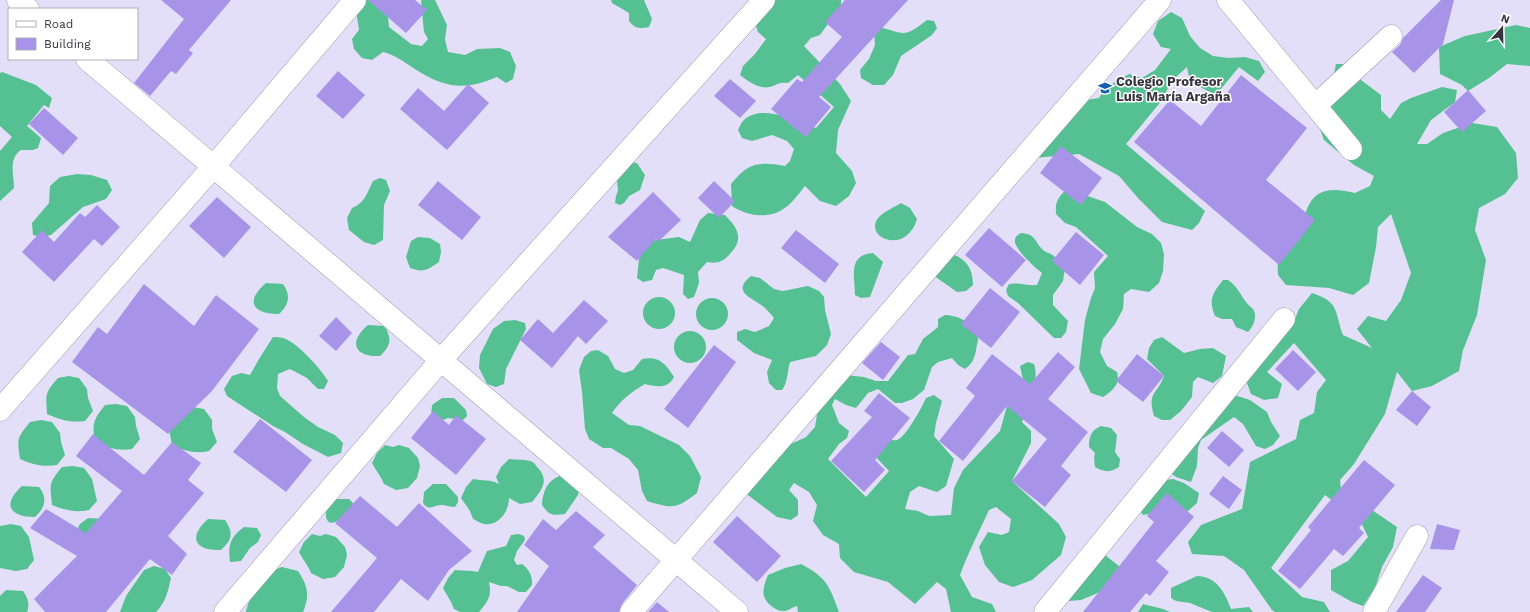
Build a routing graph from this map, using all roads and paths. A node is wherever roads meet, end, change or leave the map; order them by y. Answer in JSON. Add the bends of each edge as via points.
{"nodes":[{"id":1,"x":18,"y":0,"type":"edge"},
{"id":2,"x":355,"y":0,"type":"edge"},
{"id":3,"x":764,"y":0,"type":"edge"},
{"id":4,"x":1160,"y":0,"type":"edge"},
{"id":5,"x":1228,"y":0,"type":"edge"},
{"id":6,"x":27,"y":8,"type":"edge"},
{"id":7,"x":1391,"y":36,"type":"dead end"},
{"id":8,"x":88,"y":60,"type":"edge"},
{"id":9,"x":1316,"y":106,"type":"junction"},
{"id":10,"x":1351,"y":149,"type":"dead end"},
{"id":11,"x":213,"y":167,"type":"junction"},
{"id":12,"x":1284,"y":319,"type":"dead end"},
{"id":13,"x":441,"y":360,"type":"junction"},
{"id":14,"x":0,"y":410,"type":"edge"},
{"id":15,"x":1416,"y":536,"type":"dead end"},
{"id":16,"x":676,"y":559,"type":"junction"},
{"id":17,"x":225,"y":612,"type":"edge"},
{"id":18,"x":631,"y":612,"type":"edge"},
{"id":19,"x":737,"y":612,"type":"edge"},
{"id":20,"x":1045,"y":612,"type":"edge"},
{"id":21,"x":1374,"y":612,"type":"edge"}],
"edges":[{"from":1,"to":6,"type":"street"},
{"from":2,"to":11,"type":"street"},
{"from":3,"to":13,"type":"street"},
{"from":4,"to":16,"type":"street"},
{"from":5,"to":9,"type":"street"},
{"from":7,"to":9,"type":"street"},
{"from":8,"to":11,"type":"street"},
{"from":9,"to":10,"type":"street"},
{"from":11,"to":13,"type":"street"},
{"from":11,"to":14,"type":"street"},
{"from":12,"to":20,"type":"street"},
{"from":13,"to":16,"type":"street"},
{"from":13,"to":17,"type":"street"},
{"from":15,"to":21,"type":"street"},
{"from":16,"to":18,"type":"street"},
{"from":16,"to":19,"type":"street"}]}
